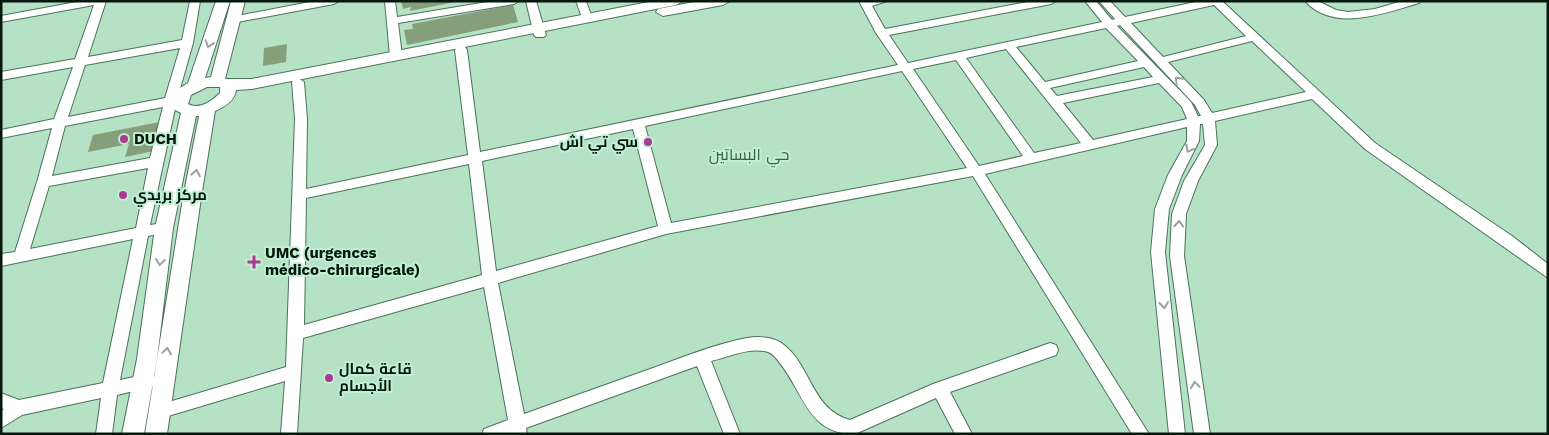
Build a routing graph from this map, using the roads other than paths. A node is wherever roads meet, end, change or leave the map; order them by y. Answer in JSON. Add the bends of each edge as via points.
{"nodes":[{"id":1,"x":101,"y":1,"type":"edge"},
{"id":2,"x":195,"y":1,"type":"edge"},
{"id":3,"x":223,"y":1,"type":"edge"},
{"id":4,"x":238,"y":1,"type":"edge"},
{"id":5,"x":334,"y":1,"type":"edge"},
{"id":6,"x":390,"y":1,"type":"edge"},
{"id":7,"x":514,"y":1,"type":"edge"},
{"id":8,"x":531,"y":1,"type":"edge"},
{"id":9,"x":581,"y":1,"type":"edge"},
{"id":10,"x":676,"y":1,"type":"edge"},
{"id":11,"x":723,"y":1,"type":"edge"},
{"id":12,"x":882,"y":1,"type":"edge"},
{"id":13,"x":1051,"y":1,"type":"edge"},
{"id":14,"x":1090,"y":1,"type":"edge"},
{"id":15,"x":1104,"y":1,"type":"edge"},
{"id":16,"x":1158,"y":1,"type":"edge"},
{"id":17,"x":1217,"y":1,"type":"edge"},
{"id":18,"x":1310,"y":1,"type":"edge"},
{"id":19,"x":1415,"y":1,"type":"edge"},
{"id":20,"x":865,"y":3,"type":"edge"},
{"id":21,"x":482,"y":4,"type":"edge"},
{"id":22,"x":1169,"y":12,"type":"junction"},
{"id":23,"x":1,"y":18,"type":"edge"},
{"id":24,"x":587,"y":18,"type":"junction"},
{"id":25,"x":232,"y":20,"type":"junction"},
{"id":26,"x":392,"y":21,"type":"junction"},
{"id":27,"x":1116,"y":24,"type":"junction"},
{"id":28,"x":539,"y":31,"type":"junction"},
{"id":29,"x":882,"y":33,"type":"junction"},
{"id":30,"x":1254,"y":37,"type":"junction"},
{"id":31,"x":187,"y":43,"type":"junction"},
{"id":32,"x":1009,"y":46,"type":"junction"},
{"id":33,"x":461,"y":50,"type":"junction"},
{"id":34,"x":396,"y":56,"type":"junction"},
{"id":35,"x":959,"y":56,"type":"junction"},
{"id":36,"x":1153,"y":62,"type":"junction"},
{"id":37,"x":78,"y":63,"type":"junction"},
{"id":38,"x":905,"y":67,"type":"junction"},
{"id":39,"x":1,"y":76,"type":"edge"},
{"id":40,"x":1162,"y":79,"type":"junction"},
{"id":41,"x":298,"y":82,"type":"junction"},
{"id":42,"x":221,"y":83,"type":"junction"},
{"id":43,"x":194,"y":86,"type":"junction"},
{"id":44,"x":1042,"y":86,"type":"junction"},
{"id":45,"x":1316,"y":94,"type":"junction"},
{"id":46,"x":1054,"y":101,"type":"junction"},
{"id":47,"x":180,"y":104,"type":"junction"},
{"id":48,"x":215,"y":105,"type":"junction"},
{"id":49,"x":1209,"y":119,"type":"junction"},
{"id":50,"x":638,"y":122,"type":"junction"},
{"id":51,"x":1194,"y":122,"type":"junction"},
{"id":52,"x":59,"y":124,"type":"junction"},
{"id":53,"x":1,"y":134,"type":"edge"},
{"id":54,"x":1090,"y":145,"type":"junction"},
{"id":55,"x":474,"y":157,"type":"junction"},
{"id":56,"x":1031,"y":158,"type":"junction"},
{"id":57,"x":156,"y":162,"type":"junction"},
{"id":58,"x":976,"y":171,"type":"junction"},
{"id":59,"x":44,"y":182,"type":"junction"},
{"id":60,"x":299,"y":195,"type":"junction"},
{"id":61,"x":164,"y":228,"type":"junction"},
{"id":62,"x":666,"y":229,"type":"junction"},
{"id":63,"x":142,"y":232,"type":"junction"},
{"id":64,"x":21,"y":255,"type":"junction"},
{"id":65,"x":1,"y":260,"type":"edge"},
{"id":66,"x":1548,"y":272,"type":"edge"},
{"id":67,"x":490,"y":279,"type":"junction"},
{"id":68,"x":296,"y":334,"type":"junction"},
{"id":69,"x":1050,"y":350,"type":"dead end"},
{"id":70,"x":702,"y":357,"type":"junction"},
{"id":71,"x":292,"y":372,"type":"junction"},
{"id":72,"x":164,"y":376,"type":"junction"},
{"id":73,"x":143,"y":382,"type":"junction"},
{"id":74,"x":110,"y":389,"type":"junction"},
{"id":75,"x":939,"y":389,"type":"junction"},
{"id":76,"x":1,"y":400,"type":"edge"},
{"id":77,"x":18,"y":408,"type":"junction"},
{"id":78,"x":158,"y":412,"type":"junction"},
{"id":79,"x":1,"y":421,"type":"edge"},
{"id":80,"x":518,"y":429,"type":"edge"},
{"id":81,"x":104,"y":434,"type":"edge"},
{"id":82,"x":134,"y":434,"type":"edge"},
{"id":83,"x":156,"y":434,"type":"edge"},
{"id":84,"x":289,"y":434,"type":"edge"},
{"id":85,"x":490,"y":434,"type":"edge"},
{"id":86,"x":732,"y":434,"type":"edge"},
{"id":87,"x":964,"y":434,"type":"edge"},
{"id":88,"x":1141,"y":434,"type":"edge"},
{"id":89,"x":1176,"y":434,"type":"edge"},
{"id":90,"x":1202,"y":434,"type":"edge"}],
"edges":[{"from":1,"to":23,"type":"street"},
{"from":1,"to":37,"type":"street"},
{"from":2,"to":31,"type":"street"},
{"from":3,"to":43,"type":"main road","one_way":true},
{"from":4,"to":25,"type":"main road"},
{"from":5,"to":25,"type":"street"},
{"from":6,"to":26,"type":"street"},
{"from":7,"to":21,"type":"street"},
{"from":8,"to":28,"type":"street"},
{"from":9,"to":24,"type":"street"},
{"from":10,"to":24,"type":"main road"},
{"from":11,"to":28,"type":"main road"},
{"from":12,"to":20,"type":"street"},
{"from":13,"to":29,"type":"street"},
{"from":14,"to":27,"type":"street"},
{"from":15,"to":27,"type":"street"},
{"from":16,"to":22,"type":"street"},
{"from":17,"to":22,"type":"street"},
{"from":17,"to":30,"type":"street"},
{"from":18,"to":19,"type":"street","via":[[1329,13],[1346,16]]},
{"from":20,"to":29,"type":"street"},
{"from":21,"to":26,"type":"street"},
{"from":22,"to":27,"type":"street"},
{"from":24,"to":28,"type":"main road"},
{"from":25,"to":42,"type":"main road"},
{"from":26,"to":34,"type":"street"},
{"from":27,"to":32,"type":"street"},
{"from":27,"to":36,"type":"street"},
{"from":28,"to":33,"type":"main road"},
{"from":28,"to":34,"type":"main road"},
{"from":29,"to":38,"type":"street"},
{"from":30,"to":36,"type":"street"},
{"from":30,"to":45,"type":"street"},
{"from":31,"to":37,"type":"street"},
{"from":31,"to":47,"type":"street"},
{"from":32,"to":35,"type":"street"},
{"from":32,"to":44,"type":"street"},
{"from":33,"to":41,"type":"main road"},
{"from":33,"to":55,"type":"street"},
{"from":34,"to":42,"type":"main road","via":[[252,84]]},
{"from":35,"to":38,"type":"street"},
{"from":35,"to":56,"type":"street"},
{"from":36,"to":40,"type":"street"},
{"from":36,"to":44,"type":"street"},
{"from":49,"to":36,"type":"street","one_way":true,"via":[[1200,103]]},
{"from":37,"to":39,"type":"street"},
{"from":37,"to":52,"type":"street"},
{"from":38,"to":50,"type":"street"},
{"from":38,"to":58,"type":"street"},
{"from":40,"to":46,"type":"street"},
{"from":40,"to":51,"type":"street","via":[[1187,105]]},
{"from":41,"to":48,"type":"main road","via":[[252,90]]},
{"from":41,"to":60,"type":"street","via":[[301,119]]},
{"from":42,"to":43,"type":"main road","via":[[206,82]]},
{"from":42,"to":48,"type":"main road","via":[[228,87],[228,94]]},
{"from":43,"to":47,"type":"main road","via":[[184,93]]},
{"from":44,"to":46,"type":"street"},
{"from":45,"to":49,"type":"street"},
{"from":45,"to":66,"type":"street","via":[[1370,146]]},
{"from":46,"to":54,"type":"street"},
{"from":47,"to":48,"type":"main road"},
{"from":47,"to":52,"type":"street"},
{"from":47,"to":57,"type":"street"},
{"from":47,"to":61,"type":"main road"},
{"from":72,"to":48,"type":"main road","one_way":true},
{"from":49,"to":51,"type":"street"},
{"from":90,"to":49,"type":"street","one_way":true,"via":[[1178,256],[1179,214],[1191,181],[1211,145]]},
{"from":50,"to":55,"type":"street"},
{"from":50,"to":62,"type":"street"},
{"from":51,"to":54,"type":"street"},
{"from":51,"to":89,"type":"street","one_way":true,"via":[[1193,141],[1162,209],[1158,252]]},
{"from":52,"to":53,"type":"street"},
{"from":52,"to":59,"type":"street"},
{"from":54,"to":56,"type":"street"},
{"from":55,"to":60,"type":"street"},
{"from":55,"to":67,"type":"street"},
{"from":56,"to":58,"type":"street"},
{"from":57,"to":59,"type":"street"},
{"from":57,"to":63,"type":"street"},
{"from":58,"to":62,"type":"street"},
{"from":58,"to":88,"type":"street"},
{"from":59,"to":64,"type":"street"},
{"from":60,"to":68,"type":"street"},
{"from":61,"to":63,"type":"street"},
{"from":61,"to":73,"type":"main road","one_way":true},
{"from":62,"to":67,"type":"street"},
{"from":63,"to":64,"type":"street"},
{"from":63,"to":74,"type":"street"},
{"from":64,"to":65,"type":"street"},
{"from":67,"to":68,"type":"street"},
{"from":67,"to":80,"type":"street"},
{"from":68,"to":71,"type":"street"},
{"from":69,"to":75,"type":"street"},
{"from":70,"to":75,"type":"street","via":[[749,344],[766,344],[778,349],[818,412],[835,424],[850,428]]},
{"from":70,"to":80,"type":"street"},
{"from":70,"to":86,"type":"street"},
{"from":71,"to":78,"type":"street"},
{"from":71,"to":84,"type":"street"},
{"from":72,"to":73,"type":"street"},
{"from":72,"to":78,"type":"main road"},
{"from":73,"to":74,"type":"street"},
{"from":73,"to":82,"type":"main road"},
{"from":74,"to":77,"type":"street"},
{"from":74,"to":81,"type":"street"},
{"from":75,"to":87,"type":"street"},
{"from":76,"to":77,"type":"street"},
{"from":77,"to":79,"type":"street"},
{"from":78,"to":83,"type":"main road"},
{"from":80,"to":85,"type":"street"}]}
